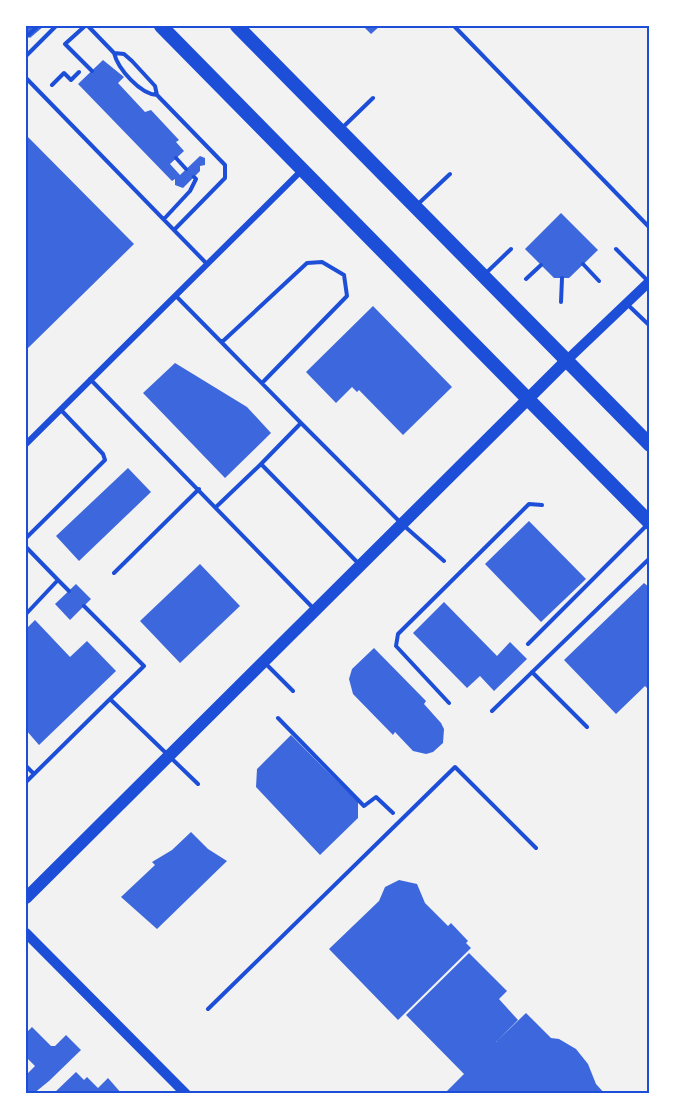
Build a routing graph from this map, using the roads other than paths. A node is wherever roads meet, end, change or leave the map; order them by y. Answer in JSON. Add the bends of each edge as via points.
{"nodes":[{"id":1,"x":38,"y":26,"type":"edge"},
{"id":2,"x":56,"y":26,"type":"edge"},
{"id":3,"x":87,"y":26,"type":"edge"},
{"id":4,"x":161,"y":26,"type":"edge"},
{"id":5,"x":237,"y":26,"type":"edge"},
{"id":6,"x":454,"y":26,"type":"edge"},
{"id":7,"x":26,"y":37,"type":"edge"},
{"id":8,"x":114,"y":53,"type":"junction"},
{"id":9,"x":26,"y":56,"type":"edge"},
{"id":10,"x":92,"y":71,"type":"dead end"},
{"id":11,"x":26,"y":78,"type":"edge"},
{"id":12,"x":157,"y":96,"type":"junction"},
{"id":13,"x":374,"y":98,"type":"dead end"},
{"id":14,"x":341,"y":129,"type":"junction"},
{"id":15,"x":176,"y":158,"type":"dead end"},
{"id":16,"x":186,"y":169,"type":"dead end"},
{"id":17,"x":302,"y":170,"type":"junction"},
{"id":18,"x":450,"y":174,"type":"dead end"},
{"id":19,"x":194,"y":177,"type":"dead end"},
{"id":20,"x":416,"y":207,"type":"junction"},
{"id":21,"x":164,"y":219,"type":"junction"},
{"id":22,"x":650,"y":228,"type":"edge"},
{"id":23,"x":174,"y":230,"type":"junction"},
{"id":24,"x":510,"y":249,"type":"dead end"},
{"id":25,"x":616,"y":249,"type":"dead end"},
{"id":26,"x":207,"y":264,"type":"junction"},
{"id":27,"x":483,"y":276,"type":"junction"},
{"id":28,"x":649,"y":281,"type":"edge"},
{"id":29,"x":176,"y":295,"type":"junction"},
{"id":30,"x":626,"y":303,"type":"junction"},
{"id":31,"x":650,"y":326,"type":"edge"},
{"id":32,"x":222,"y":342,"type":"junction"},
{"id":33,"x":566,"y":361,"type":"junction"},
{"id":34,"x":90,"y":380,"type":"junction"},
{"id":35,"x":262,"y":382,"type":"junction"},
{"id":36,"x":528,"y":399,"type":"junction"},
{"id":37,"x":60,"y":409,"type":"junction"},
{"id":38,"x":302,"y":423,"type":"junction"},
{"id":39,"x":26,"y":444,"type":"edge"},
{"id":40,"x":650,"y":445,"type":"edge"},
{"id":41,"x":261,"y":464,"type":"junction"},
{"id":42,"x":199,"y":489,"type":"junction"},
{"id":43,"x":542,"y":505,"type":"dead end"},
{"id":44,"x":216,"y":507,"type":"junction"},
{"id":45,"x":649,"y":523,"type":"edge"},
{"id":46,"x":402,"y":524,"type":"junction"},
{"id":47,"x":26,"y":538,"type":"edge"},
{"id":48,"x":26,"y":547,"type":"edge"},
{"id":49,"x":650,"y":558,"type":"edge"},
{"id":50,"x":444,"y":561,"type":"dead end"},
{"id":51,"x":360,"y":565,"type":"junction"},
{"id":52,"x":114,"y":573,"type":"dead end"},
{"id":53,"x":58,"y":580,"type":"junction"},
{"id":54,"x":69,"y":591,"type":"dead end"},
{"id":55,"x":84,"y":606,"type":"dead end"},
{"id":56,"x":315,"y":610,"type":"junction"},
{"id":57,"x":26,"y":614,"type":"edge"},
{"id":58,"x":528,"y":644,"type":"dead end"},
{"id":59,"x":263,"y":661,"type":"junction"},
{"id":60,"x":532,"y":672,"type":"junction"},
{"id":61,"x":293,"y":691,"type":"dead end"},
{"id":62,"x":110,"y":699,"type":"junction"},
{"id":63,"x":449,"y":703,"type":"dead end"},
{"id":64,"x":492,"y":711,"type":"dead end"},
{"id":65,"x":587,"y":728,"type":"dead end"},
{"id":66,"x":169,"y":755,"type":"junction"},
{"id":67,"x":26,"y":766,"type":"edge"},
{"id":68,"x":34,"y":774,"type":"junction"},
{"id":69,"x":26,"y":782,"type":"edge"},
{"id":70,"x":198,"y":784,"type":"dead end"},
{"id":71,"x":536,"y":848,"type":"dead end"},
{"id":72,"x":26,"y":898,"type":"edge"},
{"id":73,"x":26,"y":933,"type":"edge"},
{"id":74,"x":208,"y":1009,"type":"dead end"},
{"id":75,"x":186,"y":1094,"type":"edge"}],
"edges":[{"from":1,"to":7,"type":"lane"},
{"from":2,"to":9,"type":"lane"},
{"from":3,"to":8,"type":"lane"},
{"from":3,"to":10,"type":"lane","via":[[66,44]]},
{"from":4,"to":17,"type":"main road"},
{"from":5,"to":14,"type":"main road"},
{"from":6,"to":22,"type":"lane"},
{"from":8,"to":12,"type":"lane","via":[[120,67],[148,94]]},
{"from":8,"to":12,"type":"lane","via":[[124,54],[132,61],[155,86]]},
{"from":11,"to":21,"type":"lane"},
{"from":12,"to":23,"type":"lane","via":[[225,165],[225,178]]},
{"from":13,"to":14,"type":"lane"},
{"from":14,"to":20,"type":"main road"},
{"from":15,"to":16,"type":"lane"},
{"from":17,"to":26,"type":"street"},
{"from":17,"to":36,"type":"main road"},
{"from":18,"to":20,"type":"lane"},
{"from":19,"to":21,"type":"lane","via":[[190,191]]},
{"from":20,"to":27,"type":"main road"},
{"from":21,"to":23,"type":"lane"},
{"from":23,"to":26,"type":"lane"},
{"from":24,"to":27,"type":"lane"},
{"from":25,"to":28,"type":"lane"},
{"from":26,"to":29,"type":"street"},
{"from":27,"to":33,"type":"main road"},
{"from":28,"to":30,"type":"street"},
{"from":29,"to":32,"type":"lane"},
{"from":29,"to":34,"type":"street"},
{"from":30,"to":31,"type":"lane"},
{"from":30,"to":33,"type":"street"},
{"from":32,"to":35,"type":"lane"},
{"from":32,"to":35,"type":"lane","via":[[306,263],[322,262],[344,275],[347,296]]},
{"from":33,"to":36,"type":"main road"},
{"from":33,"to":40,"type":"main road"},
{"from":34,"to":37,"type":"street"},
{"from":34,"to":42,"type":"lane"},
{"from":35,"to":38,"type":"lane"},
{"from":36,"to":45,"type":"main road"},
{"from":36,"to":46,"type":"main road"},
{"from":37,"to":39,"type":"street"},
{"from":37,"to":47,"type":"lane","via":[[105,460]]},
{"from":38,"to":41,"type":"lane"},
{"from":38,"to":46,"type":"lane"},
{"from":41,"to":44,"type":"lane"},
{"from":41,"to":51,"type":"lane"},
{"from":42,"to":44,"type":"lane"},
{"from":42,"to":52,"type":"lane"},
{"from":43,"to":63,"type":"lane","via":[[529,504],[398,634],[396,646]]},
{"from":44,"to":56,"type":"lane"},
{"from":45,"to":58,"type":"lane"},
{"from":46,"to":50,"type":"lane"},
{"from":46,"to":51,"type":"main road"},
{"from":48,"to":53,"type":"lane"},
{"from":49,"to":60,"type":"lane"},
{"from":51,"to":56,"type":"main road"},
{"from":53,"to":54,"type":"lane"},
{"from":53,"to":57,"type":"lane"},
{"from":55,"to":62,"type":"lane","via":[[144,666]]},
{"from":56,"to":59,"type":"main road"},
{"from":59,"to":61,"type":"lane"},
{"from":59,"to":66,"type":"main road"},
{"from":60,"to":64,"type":"lane"},
{"from":60,"to":65,"type":"lane"},
{"from":62,"to":66,"type":"lane"},
{"from":62,"to":68,"type":"lane"},
{"from":66,"to":70,"type":"lane"},
{"from":66,"to":72,"type":"main road"},
{"from":67,"to":68,"type":"lane"},
{"from":68,"to":69,"type":"lane"},
{"from":71,"to":74,"type":"lane","via":[[455,767]]},
{"from":73,"to":75,"type":"street"}]}
